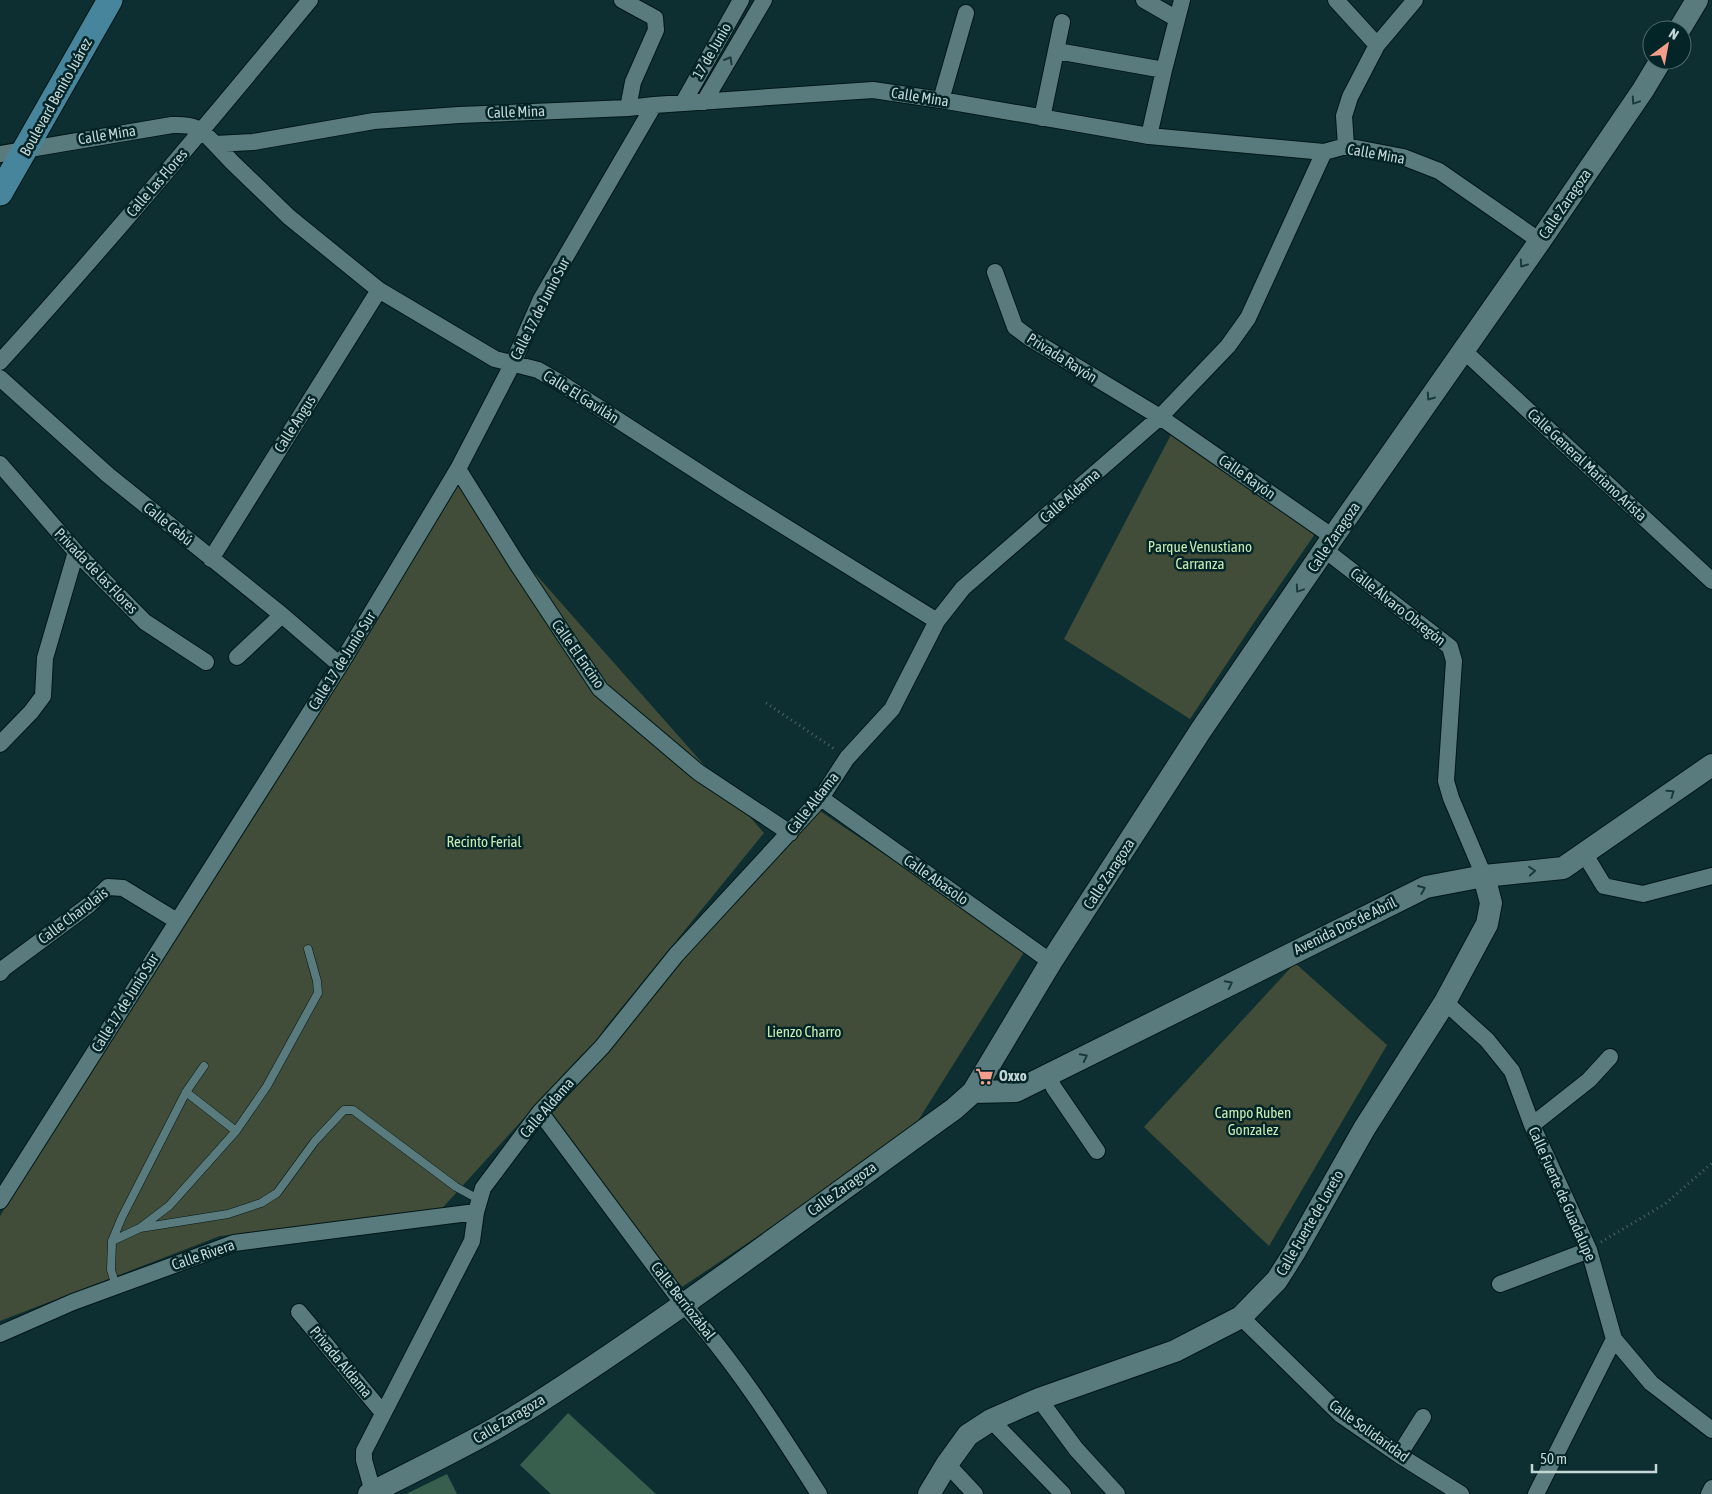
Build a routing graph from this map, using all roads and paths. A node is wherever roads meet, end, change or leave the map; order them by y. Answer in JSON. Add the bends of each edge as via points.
{"nodes":[{"id":1,"x":110,"y":0,"type":"edge"},
{"id":2,"x":310,"y":0,"type":"edge"},
{"id":3,"x":622,"y":0,"type":"edge"},
{"id":4,"x":1144,"y":0,"type":"edge"},
{"id":5,"x":1182,"y":0,"type":"edge"},
{"id":6,"x":1336,"y":0,"type":"edge"},
{"id":7,"x":1414,"y":0,"type":"edge"},
{"id":8,"x":1697,"y":0,"type":"edge"},
{"id":9,"x":752,"y":2,"type":"edge"},
{"id":10,"x":966,"y":13,"type":"dead end"},
{"id":11,"x":1177,"y":19,"type":"junction"},
{"id":12,"x":1685,"y":20,"type":"edge"},
{"id":13,"x":1062,"y":22,"type":"dead end"},
{"id":14,"x":1377,"y":45,"type":"junction"},
{"id":15,"x":1057,"y":51,"type":"junction"},
{"id":16,"x":1164,"y":70,"type":"junction"},
{"id":17,"x":1655,"y":70,"type":"edge"},
{"id":18,"x":941,"y":100,"type":"junction"},
{"id":19,"x":704,"y":102,"type":"junction"},
{"id":20,"x":683,"y":103,"type":"junction"},
{"id":21,"x":654,"y":105,"type":"junction"},
{"id":22,"x":628,"y":108,"type":"junction"},
{"id":23,"x":1042,"y":118,"type":"junction"},
{"id":24,"x":203,"y":130,"type":"junction"},
{"id":25,"x":1149,"y":136,"type":"junction"},
{"id":26,"x":215,"y":144,"type":"junction"},
{"id":27,"x":1346,"y":146,"type":"junction"},
{"id":28,"x":27,"y":148,"type":"junction"},
{"id":29,"x":1324,"y":152,"type":"junction"},
{"id":30,"x":0,"y":154,"type":"edge"},
{"id":31,"x":0,"y":193,"type":"edge"},
{"id":32,"x":1540,"y":241,"type":"junction"},
{"id":33,"x":994,"y":272,"type":"dead end"},
{"id":34,"x":379,"y":290,"type":"junction"},
{"id":35,"x":1463,"y":350,"type":"junction"},
{"id":36,"x":0,"y":362,"type":"edge"},
{"id":37,"x":512,"y":363,"type":"junction"},
{"id":38,"x":0,"y":378,"type":"edge"},
{"id":39,"x":1160,"y":417,"type":"junction"},
{"id":40,"x":0,"y":464,"type":"edge"},
{"id":41,"x":458,"y":469,"type":"junction"},
{"id":42,"x":1329,"y":543,"type":"junction"},
{"id":43,"x":76,"y":552,"type":"junction"},
{"id":44,"x":211,"y":559,"type":"junction"},
{"id":45,"x":1712,"y":581,"type":"edge"},
{"id":46,"x":282,"y":615,"type":"junction"},
{"id":47,"x":937,"y":621,"type":"junction"},
{"id":48,"x":237,"y":656,"type":"dead end"},
{"id":49,"x":206,"y":662,"type":"dead end"},
{"id":50,"x":340,"y":665,"type":"junction"},
{"id":51,"x":766,"y":703,"type":"dead end"},
{"id":52,"x":0,"y":744,"type":"edge"},
{"id":53,"x":847,"y":758,"type":"junction"},
{"id":54,"x":1712,"y":765,"type":"edge"},
{"id":55,"x":820,"y":798,"type":"junction"},
{"id":56,"x":790,"y":833,"type":"junction"},
{"id":57,"x":1584,"y":853,"type":"junction"},
{"id":58,"x":1484,"y":876,"type":"junction"},
{"id":59,"x":1712,"y":876,"type":"edge"},
{"id":60,"x":177,"y":921,"type":"junction"},
{"id":61,"x":308,"y":948,"type":"dead end"},
{"id":62,"x":1052,"y":962,"type":"junction"},
{"id":63,"x":0,"y":973,"type":"edge"},
{"id":64,"x":1445,"y":1002,"type":"junction"},
{"id":65,"x":1610,"y":1057,"type":"dead end"},
{"id":66,"x":204,"y":1066,"type":"dead end"},
{"id":67,"x":1048,"y":1075,"type":"junction"},
{"id":68,"x":186,"y":1092,"type":"junction"},
{"id":69,"x":973,"y":1092,"type":"junction"},
{"id":70,"x":540,"y":1112,"type":"junction"},
{"id":71,"x":1532,"y":1125,"type":"junction"},
{"id":72,"x":236,"y":1131,"type":"junction"},
{"id":73,"x":1097,"y":1151,"type":"dead end"},
{"id":74,"x":1712,"y":1163,"type":"edge"},
{"id":75,"x":0,"y":1201,"type":"edge"},
{"id":76,"x":478,"y":1206,"type":"junction"},
{"id":77,"x":140,"y":1228,"type":"junction"},
{"id":78,"x":112,"y":1241,"type":"junction"},
{"id":79,"x":1589,"y":1250,"type":"junction"},
{"id":80,"x":1500,"y":1284,"type":"dead end"},
{"id":81,"x":116,"y":1286,"type":"junction"},
{"id":82,"x":683,"y":1304,"type":"junction"},
{"id":83,"x":299,"y":1312,"type":"dead end"},
{"id":84,"x":1241,"y":1317,"type":"junction"},
{"id":85,"x":0,"y":1334,"type":"edge"},
{"id":86,"x":1614,"y":1339,"type":"junction"},
{"id":87,"x":1039,"y":1399,"type":"junction"},
{"id":88,"x":383,"y":1413,"type":"junction"},
{"id":89,"x":1423,"y":1417,"type":"dead end"},
{"id":90,"x":991,"y":1420,"type":"junction"},
{"id":91,"x":1712,"y":1430,"type":"edge"},
{"id":92,"x":1399,"y":1455,"type":"junction"},
{"id":93,"x":947,"y":1464,"type":"junction"},
{"id":94,"x":1712,"y":1488,"type":"edge"},
{"id":95,"x":371,"y":1493,"type":"edge"},
{"id":96,"x":819,"y":1494,"type":"edge"},
{"id":97,"x":928,"y":1494,"type":"edge"},
{"id":98,"x":976,"y":1494,"type":"edge"},
{"id":99,"x":1063,"y":1494,"type":"edge"},
{"id":100,"x":1117,"y":1494,"type":"edge"},
{"id":101,"x":1461,"y":1494,"type":"edge"},
{"id":102,"x":1536,"y":1494,"type":"edge"},
{"id":103,"x":1709,"y":1494,"type":"edge"}],
"edges":[{"from":1,"to":28,"type":"main road","name":"Boulevard Benito Juárez"},
{"from":2,"to":24,"type":"street","name":"Calle Las Flores"},
{"from":3,"to":22,"type":"street","via":[[655,18],[656,30],[633,82]]},
{"from":4,"to":11,"type":"street"},
{"from":5,"to":11,"type":"street"},
{"from":6,"to":14,"type":"street"},
{"from":7,"to":14,"type":"street"},
{"from":8,"to":12,"type":"main road"},
{"from":19,"to":9,"type":"street","name":"17 de Junio","one_way":true},
{"from":9,"to":20,"type":"street","name":"17 de Junio"},
{"from":10,"to":18,"type":"street"},
{"from":11,"to":16,"type":"street"},
{"from":13,"to":15,"type":"street"},
{"from":14,"to":27,"type":"street","via":[[1350,97],[1344,116]]},
{"from":15,"to":16,"type":"street"},
{"from":15,"to":23,"type":"street"},
{"from":16,"to":25,"type":"street"},
{"from":17,"to":32,"type":"main road","name":"Calle Zaragoza","one_way":true},
{"from":18,"to":19,"type":"street","name":"Calle Mina","via":[[873,90]]},
{"from":18,"to":23,"type":"street","name":"Calle Mina"},
{"from":19,"to":20,"type":"street","name":"Calle Mina"},
{"from":20,"to":21,"type":"street","name":"Calle Mina"},
{"from":21,"to":22,"type":"street","name":"Calle Mina"},
{"from":21,"to":37,"type":"street","name":"Calle 17 de Junio Sur","via":[[541,299]]},
{"from":22,"to":26,"type":"street","name":"Calle Mina","via":[[374,121],[253,142]]},
{"from":23,"to":25,"type":"street","name":"Calle Mina"},
{"from":24,"to":26,"type":"street"},
{"from":24,"to":28,"type":"street","name":"Calle Mina","via":[[188,124],[172,125]]},
{"from":24,"to":36,"type":"street","name":"Calle Las Flores"},
{"from":25,"to":29,"type":"street","name":"Calle Mina"},
{"from":26,"to":34,"type":"street","name":"Calle El Gavilán","via":[[290,217]]},
{"from":27,"to":29,"type":"street","name":"Calle Mina"},
{"from":27,"to":32,"type":"street","name":"Calle Mina","via":[[1403,157],[1438,170]]},
{"from":28,"to":30,"type":"street","name":"Calle Mina"},
{"from":28,"to":31,"type":"main road","name":"Boulevard Benito Juárez"},
{"from":29,"to":39,"type":"street","name":"Calle Aldama","via":[[1248,318],[1228,346]]},
{"from":32,"to":35,"type":"main road","name":"Calle Zaragoza","one_way":true},
{"from":33,"to":39,"type":"street","name":"Privada Rayón","via":[[1015,327]]},
{"from":34,"to":37,"type":"street","name":"Calle El Gavilán","via":[[495,359]]},
{"from":34,"to":44,"type":"street","name":"Calle Angus"},
{"from":35,"to":42,"type":"main road","name":"Calle Zaragoza","one_way":true},
{"from":35,"to":45,"type":"street","name":"Calle General Mariano Arista"},
{"from":37,"to":41,"type":"street","name":"Calle 17 de Junio Sur"},
{"from":37,"to":47,"type":"street","name":"Calle El Gavilán","via":[[538,370],[559,382]]},
{"from":38,"to":44,"type":"street","name":"Calle Cebú","via":[[108,475]]},
{"from":39,"to":42,"type":"street","name":"Calle Rayón"},
{"from":39,"to":47,"type":"street","name":"Calle Aldama","via":[[963,588]]},
{"from":40,"to":43,"type":"street","name":"Privada de las Flores"},
{"from":41,"to":50,"type":"street","name":"Calle 17 de Junio Sur"},
{"from":41,"to":56,"type":"street","name":"Calle El Encino","via":[[600,689],[698,772]]},
{"from":42,"to":58,"type":"street","name":"Calle Álvaro Obregón","via":[[1450,647],[1454,661],[1446,781]]},
{"from":42,"to":62,"type":"main road","name":"Calle Zaragoza","one_way":true,"via":[[1201,730]]},
{"from":43,"to":49,"type":"street","name":"Privada de las Flores","via":[[145,622]]},
{"from":43,"to":52,"type":"street","via":[[45,658],[43,696]]},
{"from":44,"to":46,"type":"street","name":"Calle Cebú"},
{"from":46,"to":48,"type":"street"},
{"from":46,"to":50,"type":"street","name":"Calle Cebú"},
{"from":47,"to":53,"type":"street","name":"Calle Aldama","via":[[892,709]]},
{"from":50,"to":60,"type":"street","name":"Calle 17 de Junio Sur"},
{"from":51,"to":53,"type":"path"},
{"from":53,"to":55,"type":"street","name":"Calle Aldama"},
{"from":57,"to":54,"type":"main road","name":"Avenida Dos de Abril","one_way":true},
{"from":55,"to":56,"type":"street","name":"Calle Aldama"},
{"from":55,"to":62,"type":"street","name":"Calle Abasolo"},
{"from":56,"to":70,"type":"street","name":"Calle Aldama","via":[[676,955],[602,1048]]},
{"from":58,"to":57,"type":"main road","name":"Avenida Dos de Abril","one_way":true,"via":[[1563,868]]},
{"from":57,"to":59,"type":"street","via":[[1604,886],[1643,894]]},
{"from":58,"to":64,"type":"main road","name":"Calle Fuerte de Loreto","via":[[1491,904],[1488,924]]},
{"from":67,"to":58,"type":"main road","name":"Avenida Dos de Abril","one_way":true,"via":[[1426,886]]},
{"from":60,"to":63,"type":"street","name":"Calle Charolais","via":[[123,888],[108,887]]},
{"from":60,"to":75,"type":"street","name":"Calle 17 de Junio Sur"},
{"from":61,"to":72,"type":"lane","via":[[318,993],[267,1086]]},
{"from":62,"to":69,"type":"main road","name":"Calle Zaragoza"},
{"from":64,"to":71,"type":"street","name":"Calle Fuerte de Guadalupe","via":[[1487,1040],[1512,1071]]},
{"from":64,"to":84,"type":"main road","name":"Calle Fuerte de Loreto","via":[[1364,1129],[1277,1280]]},
{"from":65,"to":71,"type":"street","via":[[1589,1080]]},
{"from":66,"to":68,"type":"lane"},
{"from":67,"to":69,"type":"main road","name":"Avenida Dos de Abril","via":[[1016,1091]]},
{"from":67,"to":73,"type":"street"},
{"from":68,"to":72,"type":"lane"},
{"from":68,"to":78,"type":"lane"},
{"from":69,"to":82,"type":"main road","name":"Calle Zaragoza","via":[[954,1109]]},
{"from":70,"to":76,"type":"street","name":"Calle Aldama","via":[[483,1188]]},
{"from":70,"to":82,"type":"street","name":"Calle Berriozábal"},
{"from":71,"to":79,"type":"street","name":"Calle Fuerte de Guadalupe"},
{"from":72,"to":77,"type":"lane","via":[[169,1206]]},
{"from":74,"to":79,"type":"path","via":[[1665,1204]]},
{"from":76,"to":77,"type":"lane","via":[[353,1110],[344,1110],[315,1141],[277,1193],[261,1203],[228,1214]]},
{"from":76,"to":81,"type":"street","name":"Calle Rivera","via":[[234,1243]]},
{"from":76,"to":88,"type":"street","name":"Calle Aldama","via":[[472,1241]]},
{"from":77,"to":78,"type":"lane"},
{"from":78,"to":81,"type":"lane","via":[[111,1270]]},
{"from":79,"to":80,"type":"street"},
{"from":79,"to":86,"type":"street","name":"Calle Fuerte de Guadalupe"},
{"from":81,"to":85,"type":"street","name":"Calle Rivera"},
{"from":82,"to":95,"type":"main road","name":"Calle Zaragoza","via":[[535,1404]]},
{"from":82,"to":96,"type":"street","name":"Calle Berriozábal","via":[[762,1406]]},
{"from":83,"to":88,"type":"street","name":"Privada Aldama"},
{"from":84,"to":87,"type":"main road","name":"Calle Fuerte de Loreto","via":[[1175,1351]]},
{"from":84,"to":92,"type":"street","name":"Calle Solidaridad","via":[[1341,1415]]},
{"from":86,"to":91,"type":"street","name":"Calle Fuerte de Guadalupe","via":[[1651,1383]]},
{"from":86,"to":102,"type":"street"},
{"from":87,"to":90,"type":"main road","name":"Calle Fuerte de Loreto"},
{"from":87,"to":100,"type":"street","via":[[1076,1449]]},
{"from":88,"to":95,"type":"street","name":"Calle Aldama","via":[[364,1451]]},
{"from":89,"to":92,"type":"street"},
{"from":90,"to":93,"type":"main road","name":"Calle Fuerte de Loreto","via":[[968,1435]]},
{"from":90,"to":99,"type":"street"},
{"from":92,"to":101,"type":"street","name":"Calle Solidaridad"},
{"from":93,"to":97,"type":"main road","name":"Calle Fuerte de Loreto"},
{"from":93,"to":98,"type":"street"},
{"from":94,"to":103,"type":"street"}]}
